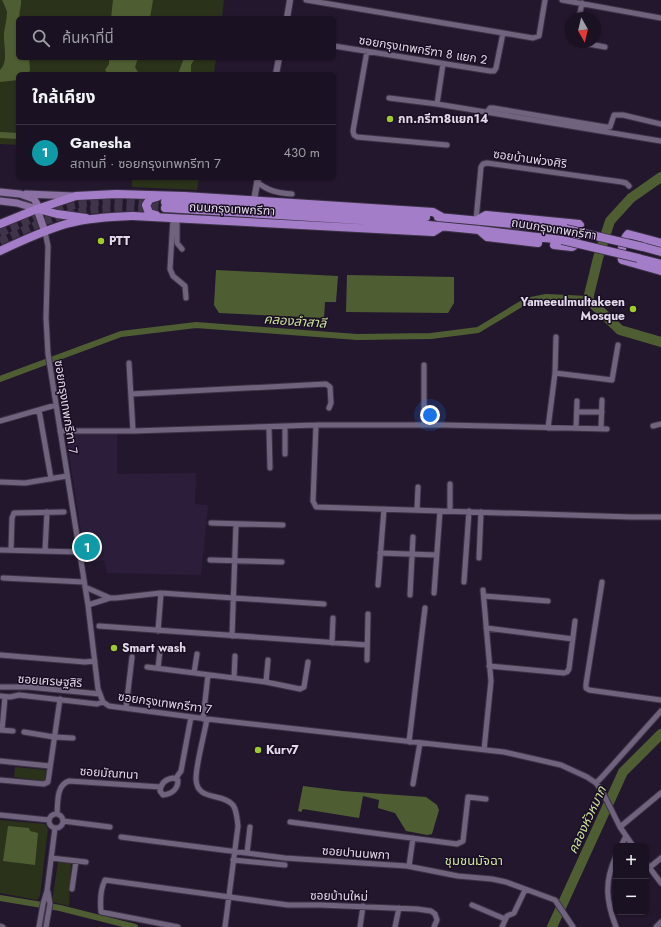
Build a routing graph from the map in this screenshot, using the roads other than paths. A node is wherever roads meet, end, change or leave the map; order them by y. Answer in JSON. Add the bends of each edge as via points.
{"nodes":[{"id":1,"x":290,"y":0,"type":"edge"},
{"id":2,"x":306,"y":0,"type":"edge"},
{"id":3,"x":545,"y":0,"type":"edge"},
{"id":4,"x":562,"y":0,"type":"edge"},
{"id":5,"x":582,"y":3,"type":"junction"},
{"id":6,"x":580,"y":12,"type":"edge"},
{"id":7,"x":287,"y":16,"type":"edge"},
{"id":8,"x":661,"y":18,"type":"edge"},
{"id":9,"x":503,"y":33,"type":"junction"},
{"id":10,"x":336,"y":46,"type":"edge"},
{"id":11,"x":601,"y":46,"type":"edge"},
{"id":12,"x":605,"y":47,"type":"dead end"},
{"id":13,"x":367,"y":51,"type":"junction"},
{"id":14,"x":279,"y":60,"type":"edge"},
{"id":15,"x":443,"y":64,"type":"junction"},
{"id":16,"x":276,"y":72,"type":"edge"},
{"id":17,"x":389,"y":98,"type":"dead end"},
{"id":18,"x":437,"y":104,"type":"junction"},
{"id":19,"x":487,"y":112,"type":"junction"},
{"id":20,"x":661,"y":124,"type":"edge"},
{"id":21,"x":661,"y":142,"type":"edge"},
{"id":22,"x":447,"y":145,"type":"dead end"},
{"id":23,"x":257,"y":180,"type":"edge"},
{"id":24,"x":629,"y":186,"type":"dead end"},
{"id":25,"x":0,"y":192,"type":"edge"},
{"id":26,"x":20,"y":194,"type":"junction"},
{"id":27,"x":292,"y":194,"type":"dead end"},
{"id":28,"x":76,"y":196,"type":"junction"},
{"id":29,"x":254,"y":200,"type":"junction"},
{"id":30,"x":0,"y":202,"type":"edge"},
{"id":31,"x":166,"y":202,"type":"junction"},
{"id":32,"x":37,"y":209,"type":"junction"},
{"id":33,"x":442,"y":217,"type":"junction"},
{"id":34,"x":164,"y":218,"type":"junction"},
{"id":35,"x":175,"y":218,"type":"junction"},
{"id":36,"x":95,"y":219,"type":"junction"},
{"id":37,"x":477,"y":220,"type":"junction"},
{"id":38,"x":0,"y":224,"type":"edge"},
{"id":39,"x":441,"y":227,"type":"junction"},
{"id":40,"x":479,"y":230,"type":"junction"},
{"id":41,"x":45,"y":232,"type":"junction"},
{"id":42,"x":661,"y":243,"type":"edge"},
{"id":43,"x":182,"y":249,"type":"dead end"},
{"id":44,"x":0,"y":251,"type":"edge"},
{"id":45,"x":661,"y":252,"type":"edge"},
{"id":46,"x":661,"y":264,"type":"edge"},
{"id":47,"x":661,"y":271,"type":"edge"},
{"id":48,"x":186,"y":298,"type":"dead end"},
{"id":49,"x":556,"y":338,"type":"dead end"},
{"id":50,"x":618,"y":345,"type":"dead end"},
{"id":51,"x":129,"y":363,"type":"dead end"},
{"id":52,"x":424,"y":365,"type":"dead end"},
{"id":53,"x":555,"y":373,"type":"junction"},
{"id":54,"x":131,"y":394,"type":"junction"},
{"id":55,"x":602,"y":400,"type":"dead end"},
{"id":56,"x":577,"y":401,"type":"dead end"},
{"id":57,"x":56,"y":406,"type":"junction"},
{"id":58,"x":329,"y":408,"type":"dead end"},
{"id":59,"x":40,"y":410,"type":"junction"},
{"id":60,"x":577,"y":412,"type":"junction"},
{"id":61,"x":602,"y":412,"type":"junction"},
{"id":62,"x":0,"y":421,"type":"edge"},
{"id":63,"x":661,"y":424,"type":"edge"},
{"id":64,"x":316,"y":425,"type":"junction"},
{"id":65,"x":424,"y":426,"type":"junction"},
{"id":66,"x":653,"y":426,"type":"dead end"},
{"id":67,"x":285,"y":427,"type":"junction"},
{"id":68,"x":269,"y":428,"type":"junction"},
{"id":69,"x":548,"y":428,"type":"junction"},
{"id":70,"x":576,"y":428,"type":"junction"},
{"id":71,"x":601,"y":429,"type":"junction"},
{"id":72,"x":607,"y":429,"type":"dead end"},
{"id":73,"x":60,"y":431,"type":"junction"},
{"id":74,"x":133,"y":431,"type":"junction"},
{"id":75,"x":285,"y":454,"type":"dead end"},
{"id":76,"x":270,"y":468,"type":"dead end"},
{"id":77,"x":67,"y":476,"type":"junction"},
{"id":78,"x":51,"y":479,"type":"junction"},
{"id":79,"x":0,"y":482,"type":"edge"},
{"id":80,"x":450,"y":484,"type":"dead end"},
{"id":81,"x":418,"y":488,"type":"dead end"},
{"id":82,"x":384,"y":509,"type":"junction"},
{"id":83,"x":417,"y":510,"type":"junction"},
{"id":84,"x":440,"y":511,"type":"junction"},
{"id":85,"x":450,"y":511,"type":"junction"},
{"id":86,"x":47,"y":512,"type":"junction"},
{"id":87,"x":64,"y":512,"type":"dead end"},
{"id":88,"x":469,"y":512,"type":"junction"},
{"id":89,"x":481,"y":512,"type":"junction"},
{"id":90,"x":661,"y":516,"type":"edge"},
{"id":91,"x":211,"y":523,"type":"dead end"},
{"id":92,"x":236,"y":524,"type":"junction"},
{"id":93,"x":283,"y":525,"type":"dead end"},
{"id":94,"x":413,"y":537,"type":"dead end"},
{"id":95,"x":0,"y":550,"type":"edge"},
{"id":96,"x":11,"y":550,"type":"junction"},
{"id":97,"x":45,"y":551,"type":"junction"},
{"id":98,"x":79,"y":552,"type":"junction"},
{"id":99,"x":380,"y":553,"type":"junction"},
{"id":100,"x":412,"y":554,"type":"junction"},
{"id":101,"x":437,"y":555,"type":"junction"},
{"id":102,"x":480,"y":558,"type":"dead end"},
{"id":103,"x":210,"y":560,"type":"dead end"},
{"id":104,"x":235,"y":560,"type":"junction"},
{"id":105,"x":282,"y":562,"type":"dead end"},
{"id":106,"x":3,"y":578,"type":"dead end"},
{"id":107,"x":464,"y":582,"type":"dead end"},
{"id":108,"x":602,"y":582,"type":"dead end"},
{"id":109,"x":84,"y":584,"type":"junction"},
{"id":110,"x":378,"y":585,"type":"dead end"},
{"id":111,"x":484,"y":590,"type":"dead end"},
{"id":112,"x":161,"y":593,"type":"junction"},
{"id":113,"x":434,"y":593,"type":"dead end"},
{"id":114,"x":410,"y":595,"type":"dead end"},
{"id":115,"x":484,"y":596,"type":"junction"},
{"id":116,"x":110,"y":598,"type":"junction"},
{"id":117,"x":233,"y":598,"type":"junction"},
{"id":118,"x":548,"y":601,"type":"dead end"},
{"id":119,"x":324,"y":604,"type":"dead end"},
{"id":120,"x":88,"y":605,"type":"junction"},
{"id":121,"x":425,"y":608,"type":"dead end"},
{"id":122,"x":368,"y":614,"type":"dead end"},
{"id":123,"x":333,"y":618,"type":"dead end"},
{"id":124,"x":575,"y":621,"type":"dead end"},
{"id":125,"x":99,"y":626,"type":"dead end"},
{"id":126,"x":486,"y":628,"type":"junction"},
{"id":127,"x":158,"y":631,"type":"junction"},
{"id":128,"x":232,"y":636,"type":"junction"},
{"id":129,"x":573,"y":639,"type":"junction"},
{"id":130,"x":332,"y":643,"type":"junction"},
{"id":131,"x":367,"y":645,"type":"junction"},
{"id":132,"x":160,"y":651,"type":"dead end"},
{"id":133,"x":197,"y":654,"type":"dead end"},
{"id":134,"x":0,"y":655,"type":"edge"},
{"id":135,"x":235,"y":656,"type":"dead end"},
{"id":136,"x":132,"y":657,"type":"dead end"},
{"id":137,"x":268,"y":660,"type":"dead end"},
{"id":138,"x":367,"y":660,"type":"dead end"},
{"id":139,"x":95,"y":661,"type":"junction"},
{"id":140,"x":308,"y":662,"type":"dead end"},
{"id":141,"x":490,"y":666,"type":"junction"},
{"id":142,"x":147,"y":667,"type":"dead end"},
{"id":143,"x":158,"y":668,"type":"junction"},
{"id":144,"x":194,"y":673,"type":"junction"},
{"id":145,"x":208,"y":674,"type":"junction"},
{"id":146,"x":234,"y":678,"type":"junction"},
{"id":147,"x":266,"y":682,"type":"junction"},
{"id":148,"x":0,"y":687,"type":"edge"},
{"id":149,"x":100,"y":694,"type":"junction"},
{"id":150,"x":2,"y":697,"type":"edge"},
{"id":151,"x":60,"y":699,"type":"junction"},
{"id":152,"x":661,"y":700,"type":"edge"},
{"id":153,"x":103,"y":702,"type":"junction"},
{"id":154,"x":126,"y":708,"type":"junction"},
{"id":155,"x":661,"y":711,"type":"edge"},
{"id":156,"x":191,"y":717,"type":"junction"},
{"id":157,"x":205,"y":719,"type":"junction"},
{"id":158,"x":1,"y":730,"type":"edge"},
{"id":159,"x":13,"y":731,"type":"dead end"},
{"id":160,"x":24,"y":732,"type":"dead end"},
{"id":161,"x":54,"y":737,"type":"junction"},
{"id":162,"x":73,"y":738,"type":"dead end"},
{"id":163,"x":409,"y":742,"type":"junction"},
{"id":164,"x":420,"y":743,"type":"junction"},
{"id":165,"x":484,"y":750,"type":"junction"},
{"id":166,"x":0,"y":762,"type":"edge"},
{"id":167,"x":50,"y":766,"type":"junction"},
{"id":168,"x":176,"y":778,"type":"junction"},
{"id":169,"x":0,"y":780,"type":"edge"},
{"id":170,"x":596,"y":783,"type":"junction"},
{"id":171,"x":413,"y":784,"type":"dead end"},
{"id":172,"x":161,"y":787,"type":"junction"},
{"id":173,"x":661,"y":793,"type":"edge"},
{"id":174,"x":486,"y":800,"type":"dead end"},
{"id":175,"x":56,"y":814,"type":"junction"},
{"id":176,"x":0,"y":815,"type":"edge"},
{"id":177,"x":49,"y":820,"type":"junction"},
{"id":178,"x":63,"y":821,"type":"junction"},
{"id":179,"x":290,"y":822,"type":"dead end"},
{"id":180,"x":110,"y":827,"type":"dead end"},
{"id":181,"x":250,"y":827,"type":"dead end"},
{"id":182,"x":620,"y":827,"type":"junction"},
{"id":183,"x":55,"y":828,"type":"junction"},
{"id":184,"x":626,"y":836,"type":"junction"},
{"id":185,"x":121,"y":837,"type":"dead end"},
{"id":186,"x":413,"y":838,"type":"junction"},
{"id":187,"x":622,"y":843,"type":"edge"},
{"id":188,"x":631,"y":843,"type":"edge"},
{"id":189,"x":234,"y":851,"type":"junction"},
{"id":190,"x":247,"y":853,"type":"junction"},
{"id":191,"x":51,"y":858,"type":"junction"},
{"id":192,"x":661,"y":858,"type":"edge"},
{"id":193,"x":233,"y":860,"type":"junction"},
{"id":194,"x":76,"y":861,"type":"junction"},
{"id":195,"x":86,"y":862,"type":"dead end"},
{"id":196,"x":613,"y":862,"type":"edge"},
{"id":197,"x":285,"y":865,"type":"dead end"},
{"id":198,"x":649,"y":865,"type":"edge"},
{"id":199,"x":409,"y":866,"type":"junction"},
{"id":200,"x":649,"y":867,"type":"edge"},
{"id":201,"x":661,"y":883,"type":"edge"},
{"id":202,"x":72,"y":889,"type":"dead end"},
{"id":203,"x":525,"y":890,"type":"junction"},
{"id":204,"x":47,"y":891,"type":"junction"},
{"id":205,"x":228,"y":897,"type":"junction"},
{"id":206,"x":472,"y":905,"type":"dead end"},
{"id":207,"x":363,"y":906,"type":"junction"},
{"id":208,"x":399,"y":908,"type":"junction"},
{"id":209,"x":505,"y":919,"type":"junction"},
{"id":210,"x":661,"y":922,"type":"edge"},
{"id":211,"x":0,"y":926,"type":"edge"},
{"id":212,"x":4,"y":927,"type":"edge"},
{"id":213,"x":39,"y":927,"type":"edge"},
{"id":214,"x":46,"y":927,"type":"edge"},
{"id":215,"x":178,"y":927,"type":"edge"},
{"id":216,"x":224,"y":927,"type":"edge"},
{"id":217,"x":360,"y":927,"type":"edge"},
{"id":218,"x":395,"y":927,"type":"edge"},
{"id":219,"x":434,"y":927,"type":"edge"},
{"id":220,"x":502,"y":927,"type":"edge"},
{"id":221,"x":572,"y":927,"type":"edge"},
{"id":222,"x":616,"y":927,"type":"edge"},
{"id":223,"x":656,"y":927,"type":"edge"}],
"edges":[{"from":1,"to":7,"type":"street"},
{"from":2,"to":9,"type":"street"},
{"from":3,"to":9,"type":"street","via":[[539,36],[536,38]]},
{"from":4,"to":5,"type":"street"},
{"from":5,"to":6,"type":"street"},
{"from":5,"to":8,"type":"street"},
{"from":9,"to":15,"type":"street","name":"ซอยกรุงเทพกรีฑา 8 แยก 2","via":[[494,71]]},
{"from":10,"to":13,"type":"street","name":"ซอยกรุงเทพกรีฑา 8 แยก 2"},
{"from":11,"to":12,"type":"street"},
{"from":13,"to":15,"type":"street","name":"ซอยกรุงเทพกรีฑา 8 แยก 2"},
{"from":13,"to":22,"type":"street","via":[[354,135]]},
{"from":14,"to":16,"type":"street"},
{"from":15,"to":18,"type":"street"},
{"from":17,"to":18,"type":"street"},
{"from":18,"to":19,"type":"street"},
{"from":19,"to":20,"type":"street","via":[[493,108],[606,127],[610,127],[614,116],[622,115]]},
{"from":19,"to":21,"type":"street"},
{"from":23,"to":27,"type":"street","via":[[263,187],[272,191]]},
{"from":23,"to":29,"type":"street"},
{"from":24,"to":37,"type":"street","name":"ซอยบ้านพ่วงศิริ","via":[[622,182],[487,163],[481,167]]},
{"from":25,"to":26,"type":"main road"},
{"from":26,"to":28,"type":"main road"},
{"from":26,"to":32,"type":"main road","via":[[34,199]]},
{"from":28,"to":31,"type":"main road","name":"ถนนกรุงเทพกรีฑา","via":[[116,194]]},
{"from":28,"to":32,"type":"main road","name":"ถนนกรุงเทพกรีฑา"},
{"from":29,"to":31,"type":"main road","name":"ถนนกรุงเทพกรีฑา"},
{"from":29,"to":33,"type":"main road","name":"ถนนกรุงเทพกรีฑา","via":[[433,212]]},
{"from":30,"to":32,"type":"main road","via":[[18,203]]},
{"from":31,"to":33,"type":"main road","name":"ถนนกรุงเทพกรีฑา"},
{"from":31,"to":34,"type":"main road","via":[[150,199],[146,205],[149,213]]},
{"from":31,"to":39,"type":"main road","name":"ถนนกรุงเทพกรีฑา"},
{"from":32,"to":36,"type":"main road"},
{"from":32,"to":38,"type":"main road","name":"ถนนกรุงเทพกรีฑา"},
{"from":32,"to":41,"type":"main road"},
{"from":33,"to":37,"type":"main road","name":"ถนนกรุงเทพกรีฑา"},
{"from":34,"to":35,"type":"main road","name":"ถนนกรุงเทพกรีฑา"},
{"from":34,"to":36,"type":"main road","name":"ถนนกรุงเทพกรีฑา","via":[[133,216]]},
{"from":35,"to":39,"type":"main road","name":"ถนนกรุงเทพกรีฑา","via":[[433,232]]},
{"from":35,"to":43,"type":"street","via":[[177,243]]},
{"from":35,"to":48,"type":"street","via":[[170,269],[173,276],[185,286]]},
{"from":36,"to":41,"type":"main road","name":"ถนนกรุงเทพกรีฑา","via":[[67,224]]},
{"from":37,"to":40,"type":"main road","via":[[486,215],[579,224],[580,227],[572,247],[487,237]]},
{"from":37,"to":45,"type":"main road","name":"ถนนกรุงเทพกรีฑา","bridge":true,"via":[[566,230]]},
{"from":39,"to":40,"type":"main road","name":"ถนนกรุงเทพกรีฑา"},
{"from":40,"to":46,"type":"main road","name":"ถนนกรุงเทพกรีฑา","bridge":true,"via":[[562,240]]},
{"from":41,"to":44,"type":"main road","name":"ถนนกรุงเทพกรีฑา"},
{"from":41,"to":57,"type":"street","name":"ซอยกรุงเทพกรีฑา 7","via":[[48,246],[48,354]]},
{"from":42,"to":47,"type":"main road","via":[[628,234],[621,256],[622,260]]},
{"from":49,"to":53,"type":"street"},
{"from":50,"to":53,"type":"street","via":[[612,380]]},
{"from":51,"to":54,"type":"street"},
{"from":52,"to":65,"type":"street"},
{"from":53,"to":69,"type":"street"},
{"from":54,"to":58,"type":"street","via":[[326,384],[330,387]]},
{"from":54,"to":74,"type":"street"},
{"from":55,"to":61,"type":"street"},
{"from":56,"to":60,"type":"street"},
{"from":57,"to":59,"type":"street"},
{"from":57,"to":73,"type":"street","name":"ซอยกรุงเทพกรีฑา 7"},
{"from":59,"to":62,"type":"street"},
{"from":59,"to":78,"type":"street"},
{"from":60,"to":61,"type":"street"},
{"from":60,"to":70,"type":"street"},
{"from":61,"to":71,"type":"street"},
{"from":63,"to":66,"type":"street"},
{"from":64,"to":65,"type":"street"},
{"from":64,"to":67,"type":"street"},
{"from":64,"to":82,"type":"street","via":[[313,501],[316,507]]},
{"from":65,"to":69,"type":"street"},
{"from":67,"to":68,"type":"street"},
{"from":67,"to":75,"type":"street"},
{"from":68,"to":74,"type":"street"},
{"from":68,"to":76,"type":"street"},
{"from":69,"to":70,"type":"street"},
{"from":70,"to":71,"type":"street"},
{"from":71,"to":72,"type":"street"},
{"from":73,"to":74,"type":"street"},
{"from":73,"to":77,"type":"street","name":"ซอยกรุงเทพกรีฑา 7"},
{"from":77,"to":78,"type":"street"},
{"from":77,"to":98,"type":"street","name":"ซอยกรุงเทพกรีฑา 7"},
{"from":78,"to":79,"type":"street"},
{"from":80,"to":85,"type":"street"},
{"from":81,"to":83,"type":"street"},
{"from":82,"to":83,"type":"street"},
{"from":82,"to":99,"type":"street"},
{"from":83,"to":84,"type":"street"},
{"from":84,"to":85,"type":"street"},
{"from":84,"to":101,"type":"street"},
{"from":85,"to":88,"type":"street"},
{"from":86,"to":87,"type":"street"},
{"from":86,"to":96,"type":"street","via":[[14,513]]},
{"from":86,"to":97,"type":"street"},
{"from":88,"to":89,"type":"street"},
{"from":88,"to":107,"type":"street"},
{"from":89,"to":90,"type":"street"},
{"from":89,"to":102,"type":"street"},
{"from":91,"to":92,"type":"street"},
{"from":92,"to":93,"type":"street"},
{"from":92,"to":104,"type":"street"},
{"from":94,"to":100,"type":"street"},
{"from":95,"to":96,"type":"street"},
{"from":96,"to":97,"type":"street"},
{"from":97,"to":98,"type":"street"},
{"from":98,"to":109,"type":"street","name":"ซอยกรุงเทพกรีฑา 7"},
{"from":99,"to":100,"type":"street"},
{"from":99,"to":110,"type":"street"},
{"from":100,"to":101,"type":"street"},
{"from":100,"to":114,"type":"street"},
{"from":101,"to":113,"type":"street"},
{"from":103,"to":104,"type":"street"},
{"from":104,"to":105,"type":"street"},
{"from":104,"to":117,"type":"street"},
{"from":106,"to":109,"type":"street"},
{"from":108,"to":152,"type":"street","via":[[586,688]]},
{"from":109,"to":116,"type":"street"},
{"from":109,"to":120,"type":"street","name":"ซอยกรุงเทพกรีฑา 7"},
{"from":111,"to":115,"type":"street"},
{"from":112,"to":116,"type":"street"},
{"from":112,"to":117,"type":"street"},
{"from":112,"to":127,"type":"street"},
{"from":115,"to":118,"type":"street"},
{"from":115,"to":126,"type":"street"},
{"from":116,"to":120,"type":"street"},
{"from":117,"to":119,"type":"street"},
{"from":117,"to":128,"type":"street"},
{"from":120,"to":139,"type":"street","name":"ซอยกรุงเทพกรีฑา 7"},
{"from":121,"to":163,"type":"street"},
{"from":122,"to":131,"type":"street"},
{"from":123,"to":130,"type":"street"},
{"from":124,"to":129,"type":"street"},
{"from":125,"to":127,"type":"street"},
{"from":126,"to":129,"type":"street"},
{"from":126,"to":141,"type":"street"},
{"from":127,"to":128,"type":"street"},
{"from":128,"to":130,"type":"street"},
{"from":129,"to":141,"type":"street","via":[[569,669],[564,673]]},
{"from":130,"to":131,"type":"street"},
{"from":131,"to":138,"type":"street"},
{"from":132,"to":143,"type":"street"},
{"from":133,"to":144,"type":"street"},
{"from":134,"to":139,"type":"street"},
{"from":135,"to":146,"type":"street"},
{"from":136,"to":154,"type":"street"},
{"from":137,"to":147,"type":"street"},
{"from":139,"to":149,"type":"street","name":"ซอยกรุงเทพกรีฑา 7"},
{"from":140,"to":147,"type":"street","via":[[302,688]]},
{"from":141,"to":165,"type":"street"},
{"from":142,"to":143,"type":"street"},
{"from":143,"to":144,"type":"street"},
{"from":144,"to":145,"type":"street"},
{"from":145,"to":146,"type":"street"},
{"from":145,"to":157,"type":"street"},
{"from":146,"to":147,"type":"street"},
{"from":148,"to":149,"type":"street","name":"ซอยเศรษฐสิริ"},
{"from":149,"to":153,"type":"street","name":"ซอยกรุงเทพกรีฑา 7"},
{"from":150,"to":151,"type":"street","via":[[19,695]]},
{"from":150,"to":158,"type":"street"},
{"from":151,"to":153,"type":"street","via":[[97,704]]},
{"from":151,"to":161,"type":"street"},
{"from":153,"to":154,"type":"street","name":"ซอยกรุงเทพกรีฑา 7","via":[[109,706]]},
{"from":154,"to":156,"type":"street","name":"ซอยกรุงเทพกรีฑา 7"},
{"from":155,"to":170,"type":"street"},
{"from":156,"to":157,"type":"street","name":"ซอยกรุงเทพกรีฑา 7"},
{"from":156,"to":168,"type":"street","via":[[181,771]]},
{"from":157,"to":163,"type":"street","name":"ซอยกรุงเทพกรีฑา 7"},
{"from":157,"to":189,"type":"street","via":[[196,781],[199,791],[204,795],[224,799],[232,804],[238,826]]},
{"from":158,"to":159,"type":"street"},
{"from":160,"to":161,"type":"street"},
{"from":161,"to":162,"type":"street"},
{"from":161,"to":167,"type":"street"},
{"from":163,"to":164,"type":"street","name":"ซอยกรุงเทพกรีฑา 7"},
{"from":164,"to":165,"type":"street","name":"ซอยกรุงเทพกรีฑา 7"},
{"from":164,"to":171,"type":"street"},
{"from":165,"to":170,"type":"street","name":"ซอยกรุงเทพกรีฑา 7","via":[[561,765]]},
{"from":166,"to":167,"type":"street"},
{"from":167,"to":169,"type":"street","via":[[46,784]]},
{"from":168,"to":172,"type":"street","via":[[165,780]]},
{"from":168,"to":172,"type":"street","name":"ซอยมัณฑนา","via":[[177,787],[170,794],[161,793]]},
{"from":170,"to":182,"type":"street","name":"ซอยกรุงเทพกรีฑา 7"},
{"from":172,"to":175,"type":"street","name":"ซอยมัณฑนา","via":[[69,781],[62,784],[60,789]]},
{"from":173,"to":182,"type":"street"},
{"from":174,"to":186,"type":"street","via":[[468,797],[463,841],[460,843]]},
{"from":175,"to":177,"type":"street"},
{"from":175,"to":178,"type":"street","via":[[62,817]]},
{"from":176,"to":177,"type":"street"},
{"from":177,"to":183,"type":"street"},
{"from":178,"to":180,"type":"street"},
{"from":178,"to":183,"type":"street"},
{"from":179,"to":186,"type":"street"},
{"from":181,"to":190,"type":"street"},
{"from":182,"to":184,"type":"street","name":"ซอยกรุงเทพกรีฑา 7"},
{"from":183,"to":191,"type":"street"},
{"from":184,"to":187,"type":"street"},
{"from":184,"to":188,"type":"street","name":"ซอยกรุงเทพกรีฑา 7"},
{"from":185,"to":189,"type":"street","name":"ซอยปานนพภา"},
{"from":186,"to":199,"type":"street"},
{"from":189,"to":190,"type":"street","name":"ซอยปานนพภา"},
{"from":189,"to":193,"type":"street"},
{"from":190,"to":199,"type":"street","name":"ซอยปานนพภา"},
{"from":191,"to":194,"type":"street"},
{"from":191,"to":204,"type":"street"},
{"from":192,"to":198,"type":"street"},
{"from":193,"to":197,"type":"street"},
{"from":193,"to":205,"type":"street"},
{"from":194,"to":195,"type":"street"},
{"from":194,"to":202,"type":"street"},
{"from":196,"to":222,"type":"street","via":[[607,887],[610,911]]},
{"from":199,"to":203,"type":"street","name":"ซอยปานนพภา","via":[[458,876],[492,879]]},
{"from":200,"to":201,"type":"street"},
{"from":203,"to":209,"type":"street","via":[[514,913]]},
{"from":203,"to":221,"type":"street","name":"ซอยปานนพภา","via":[[554,900]]},
{"from":204,"to":213,"type":"street"},
{"from":204,"to":214,"type":"street","via":[[50,904]]},
{"from":205,"to":207,"type":"street","name":"ซอยบ้านใหม่","via":[[288,905]]},
{"from":205,"to":215,"type":"street","name":"ซอยบ้านใหม่","via":[[105,880],[100,901],[101,912]]},
{"from":205,"to":216,"type":"street"},
{"from":206,"to":209,"type":"street"},
{"from":207,"to":208,"type":"street","name":"ซอยบ้านใหม่"},
{"from":207,"to":217,"type":"street"},
{"from":208,"to":218,"type":"street"},
{"from":208,"to":219,"type":"street","name":"ซอยบ้านใหม่","via":[[431,911],[436,914]]},
{"from":209,"to":220,"type":"street"},
{"from":210,"to":223,"type":"street"},
{"from":211,"to":212,"type":"street"}]}
